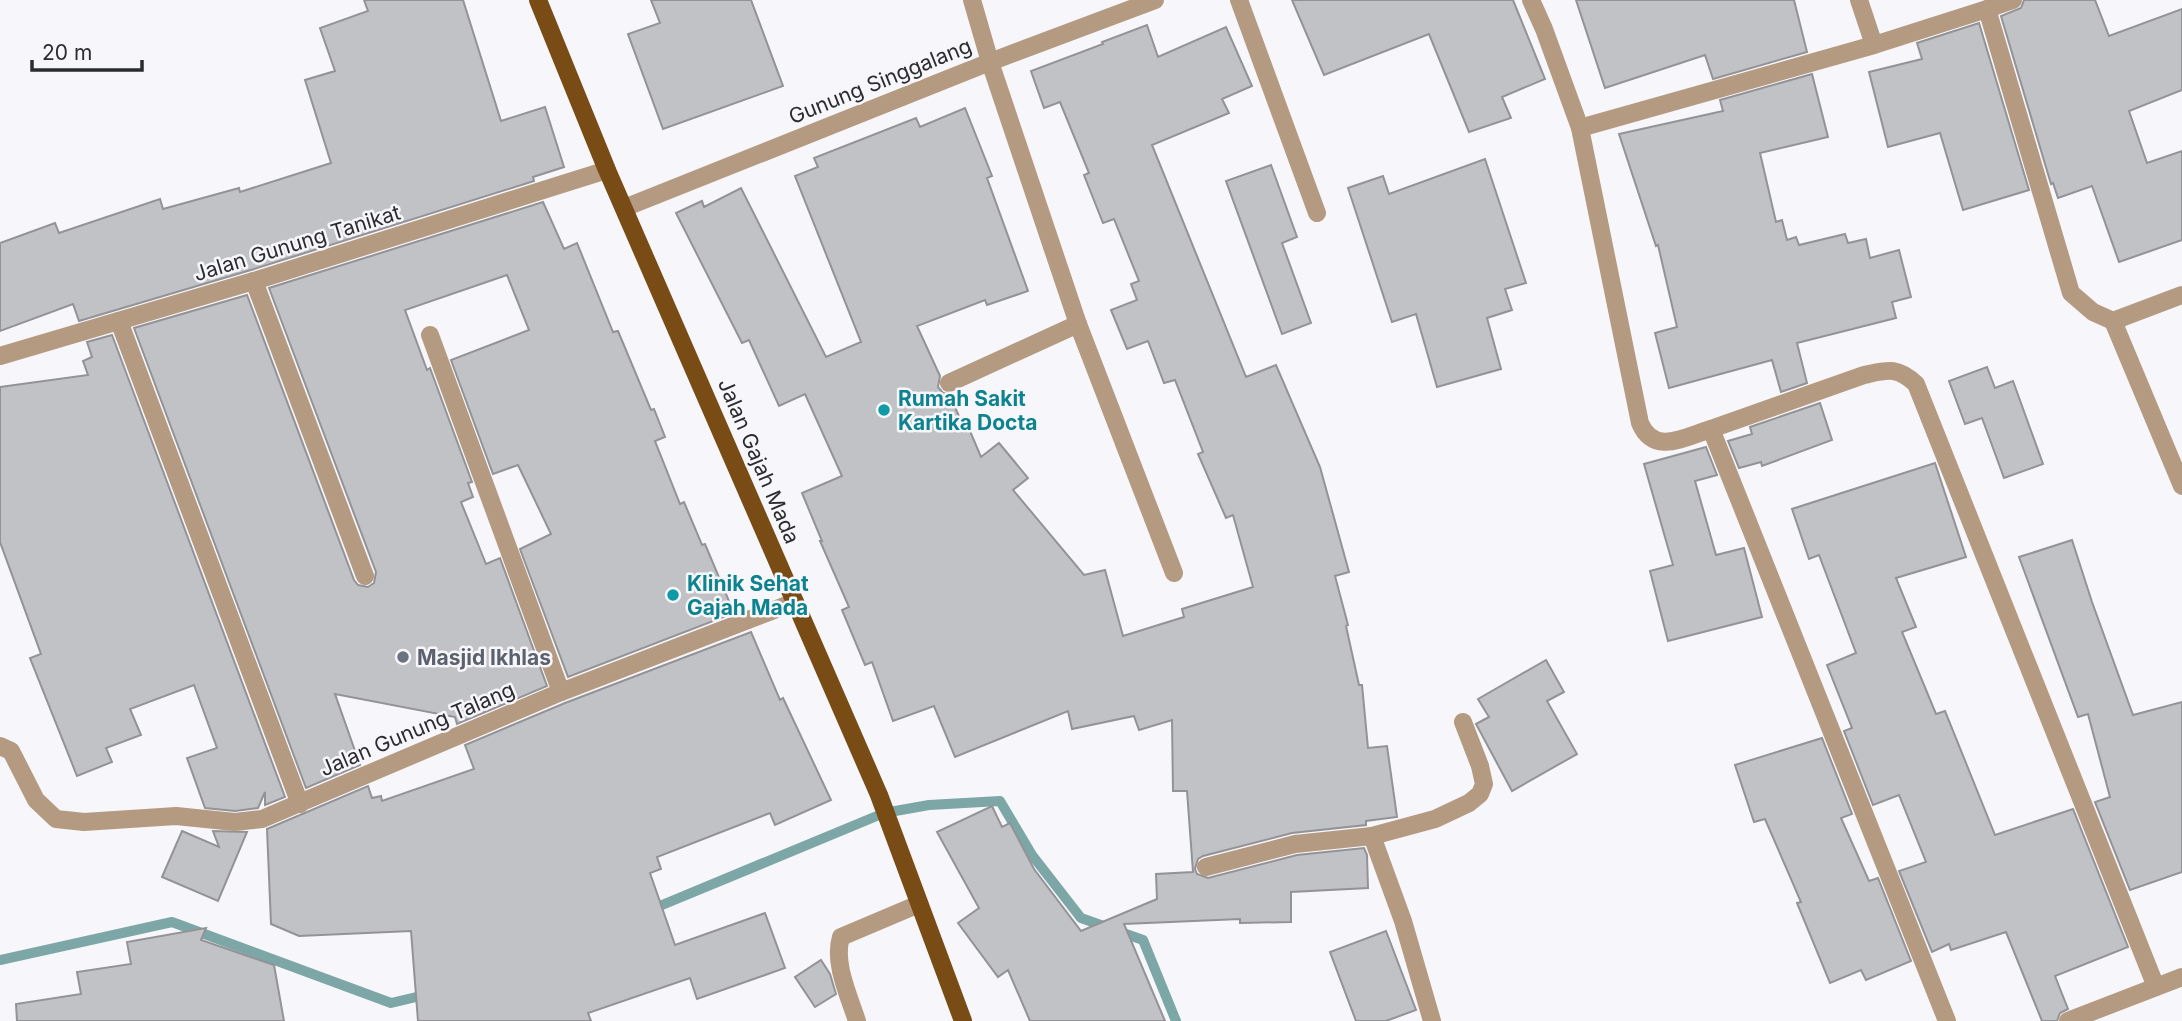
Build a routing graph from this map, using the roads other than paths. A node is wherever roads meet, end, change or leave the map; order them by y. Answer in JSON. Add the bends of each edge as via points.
{"nodes":[{"id":1,"x":538,"y":0,"type":"edge"},
{"id":2,"x":972,"y":0,"type":"edge"},
{"id":3,"x":1155,"y":0,"type":"edge"},
{"id":4,"x":1239,"y":0,"type":"edge"},
{"id":5,"x":1531,"y":0,"type":"edge"},
{"id":6,"x":1859,"y":0,"type":"edge"},
{"id":7,"x":2013,"y":0,"type":"edge"},
{"id":8,"x":1987,"y":9,"type":"junction"},
{"id":9,"x":1874,"y":45,"type":"junction"},
{"id":10,"x":990,"y":62,"type":"junction"},
{"id":11,"x":1580,"y":128,"type":"junction"},
{"id":12,"x":607,"y":170,"type":"junction"},
{"id":13,"x":624,"y":208,"type":"junction"},
{"id":14,"x":1317,"y":213,"type":"dead end"},
{"id":15,"x":254,"y":281,"type":"junction"},
{"id":16,"x":2182,"y":295,"type":"edge"},
{"id":17,"x":119,"y":321,"type":"junction"},
{"id":18,"x":2113,"y":321,"type":"junction"},
{"id":19,"x":1078,"y":324,"type":"junction"},
{"id":20,"x":430,"y":335,"type":"dead end"},
{"id":21,"x":0,"y":356,"type":"edge"},
{"id":22,"x":949,"y":383,"type":"dead end"},
{"id":23,"x":1711,"y":429,"type":"junction"},
{"id":24,"x":2182,"y":486,"type":"edge"},
{"id":25,"x":1174,"y":573,"type":"dead end"},
{"id":26,"x":365,"y":576,"type":"dead end"},
{"id":27,"x":795,"y":602,"type":"junction"},
{"id":28,"x":562,"y":692,"type":"junction"},
{"id":29,"x":1463,"y":722,"type":"dead end"},
{"id":30,"x":0,"y":746,"type":"edge"},
{"id":31,"x":300,"y":804,"type":"junction"},
{"id":32,"x":1373,"y":836,"type":"junction"},
{"id":33,"x":1206,"y":867,"type":"dead end"},
{"id":34,"x":919,"y":904,"type":"junction"},
{"id":35,"x":2182,"y":977,"type":"edge"},
{"id":36,"x":2156,"y":987,"type":"junction"},
{"id":37,"x":857,"y":1021,"type":"edge"},
{"id":38,"x":963,"y":1021,"type":"edge"},
{"id":39,"x":1432,"y":1021,"type":"edge"},
{"id":40,"x":1947,"y":1021,"type":"edge"},
{"id":41,"x":2068,"y":1021,"type":"edge"}],
"edges":[{"from":1,"to":12,"type":"main road","name":"Jalan Gajah Mada"},
{"from":2,"to":10,"type":"street"},
{"from":3,"to":10,"type":"street","name":"Gunung Singgalang"},
{"from":4,"to":14,"type":"street"},
{"from":5,"to":11,"type":"street"},
{"from":6,"to":9,"type":"street"},
{"from":7,"to":8,"type":"street"},
{"from":8,"to":9,"type":"street"},
{"from":8,"to":18,"type":"street","via":[[2071,293],[2093,312]]},
{"from":9,"to":11,"type":"street"},
{"from":10,"to":13,"type":"street","name":"Gunung Singgalang"},
{"from":10,"to":19,"type":"street"},
{"from":11,"to":23,"type":"street","via":[[1645,435],[1655,442],[1667,442]]},
{"from":12,"to":13,"type":"main road","name":"Jalan Gajah Mada"},
{"from":12,"to":15,"type":"street","name":"Jalan Gunung Tanikat"},
{"from":13,"to":27,"type":"main road","name":"Jalan Gajah Mada"},
{"from":15,"to":17,"type":"street","name":"Jalan Gunung Tanikat"},
{"from":15,"to":26,"type":"street"},
{"from":16,"to":18,"type":"street"},
{"from":17,"to":21,"type":"street","name":"Jalan Gunung Tanikat"},
{"from":17,"to":31,"type":"street"},
{"from":18,"to":24,"type":"street"},
{"from":19,"to":22,"type":"street"},
{"from":19,"to":25,"type":"street"},
{"from":20,"to":28,"type":"street"},
{"from":23,"to":36,"type":"street","via":[[1885,370],[1895,370],[1916,384]]},
{"from":23,"to":40,"type":"street"},
{"from":27,"to":28,"type":"street","name":"Jalan Gunung Talang"},
{"from":27,"to":34,"type":"main road","name":"Jalan Gajah Mada","via":[[879,795]]},
{"from":28,"to":31,"type":"street","name":"Jalan Gunung Talang"},
{"from":29,"to":32,"type":"street","via":[[1480,766],[1484,784],[1480,794],[1435,819]]},
{"from":30,"to":31,"type":"street","name":"Jalan Gunung Talang","via":[[11,751],[36,800],[56,819],[84,822],[176,816],[235,822],[262,819]]},
{"from":32,"to":33,"type":"street","via":[[1295,844]]},
{"from":32,"to":39,"type":"street"},
{"from":34,"to":37,"type":"street","via":[[841,937],[837,949]]},
{"from":34,"to":38,"type":"main road","name":"Jalan Gajah Mada"},
{"from":35,"to":36,"type":"street"},
{"from":36,"to":41,"type":"street"}]}
